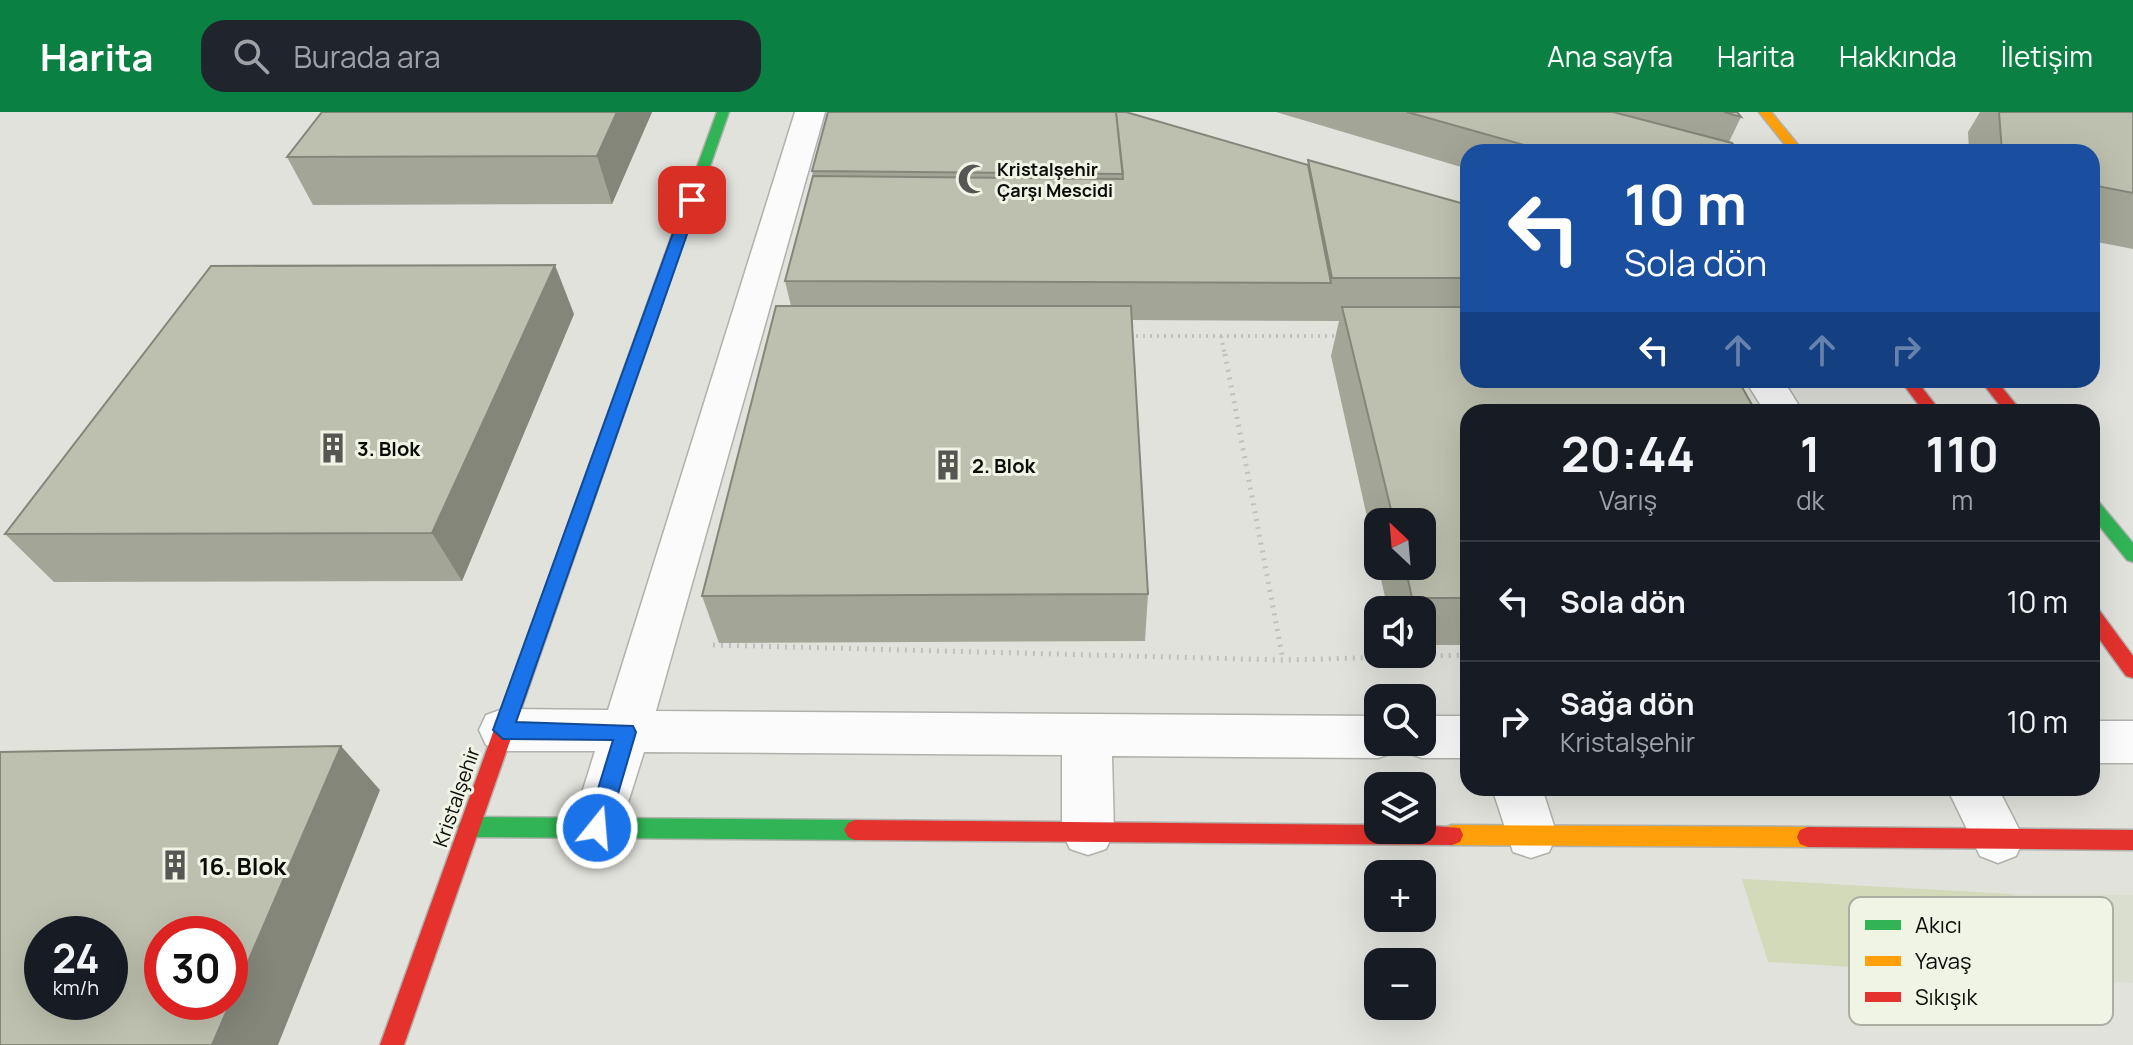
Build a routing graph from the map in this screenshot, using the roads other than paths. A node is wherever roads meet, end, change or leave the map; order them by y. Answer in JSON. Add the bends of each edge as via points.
{"nodes":[{"id":1,"x":723,"y":112,"type":"edge"},
{"id":2,"x":810,"y":112,"type":"edge"},
{"id":3,"x":1765,"y":112,"type":"edge"},
{"id":4,"x":1791,"y":144,"type":"edge"},
{"id":5,"x":1914,"y":388,"type":"edge"},
{"id":6,"x":1994,"y":388,"type":"edge"},
{"id":7,"x":1927,"y":404,"type":"edge"},
{"id":8,"x":2008,"y":404,"type":"edge"},
{"id":9,"x":2100,"y":515,"type":"edge"},
{"id":10,"x":2133,"y":555,"type":"edge"},
{"id":11,"x":2100,"y":626,"type":"edge"},
{"id":12,"x":2133,"y":670,"type":"edge"},
{"id":13,"x":503,"y":730,"type":"junction"},
{"id":14,"x":626,"y":732,"type":"junction"},
{"id":15,"x":1087,"y":735,"type":"junction"},
{"id":16,"x":1364,"y":737,"type":"edge"},
{"id":17,"x":1436,"y":737,"type":"edge"},
{"id":18,"x":1460,"y":737,"type":"edge"},
{"id":19,"x":2100,"y":742,"type":"edge"},
{"id":20,"x":2133,"y":742,"type":"edge"},
{"id":21,"x":1519,"y":796,"type":"edge"},
{"id":22,"x":1976,"y":796,"type":"edge"},
{"id":23,"x":469,"y":827,"type":"junction"},
{"id":24,"x":597,"y":828,"type":"junction"},
{"id":25,"x":1088,"y":832,"type":"junction"},
{"id":26,"x":1531,"y":835,"type":"junction"},
{"id":27,"x":1998,"y":839,"type":"junction"},
{"id":28,"x":2133,"y":840,"type":"edge"},
{"id":29,"x":392,"y":1045,"type":"edge"}],
"edges":[{"from":1,"to":13,"type":"street","name":"Kristalşehir"},
{"from":2,"to":14,"type":"street"},
{"from":3,"to":4,"type":"street"},
{"from":5,"to":7,"type":"street"},
{"from":6,"to":8,"type":"street"},
{"from":9,"to":10,"type":"street"},
{"from":11,"to":12,"type":"street"},
{"from":13,"to":14,"type":"street"},
{"from":13,"to":23,"type":"street","name":"Kristalşehir"},
{"from":14,"to":15,"type":"street"},
{"from":14,"to":24,"type":"street"},
{"from":15,"to":16,"type":"street"},
{"from":15,"to":25,"type":"street"},
{"from":17,"to":18,"type":"street"},
{"from":19,"to":20,"type":"street"},
{"from":21,"to":26,"type":"street"},
{"from":22,"to":27,"type":"street"},
{"from":23,"to":24,"type":"street"},
{"from":23,"to":29,"type":"street","name":"Kristalşehir"},
{"from":24,"to":25,"type":"street"},
{"from":25,"to":26,"type":"street"},
{"from":26,"to":27,"type":"street"},
{"from":27,"to":28,"type":"street"}]}
